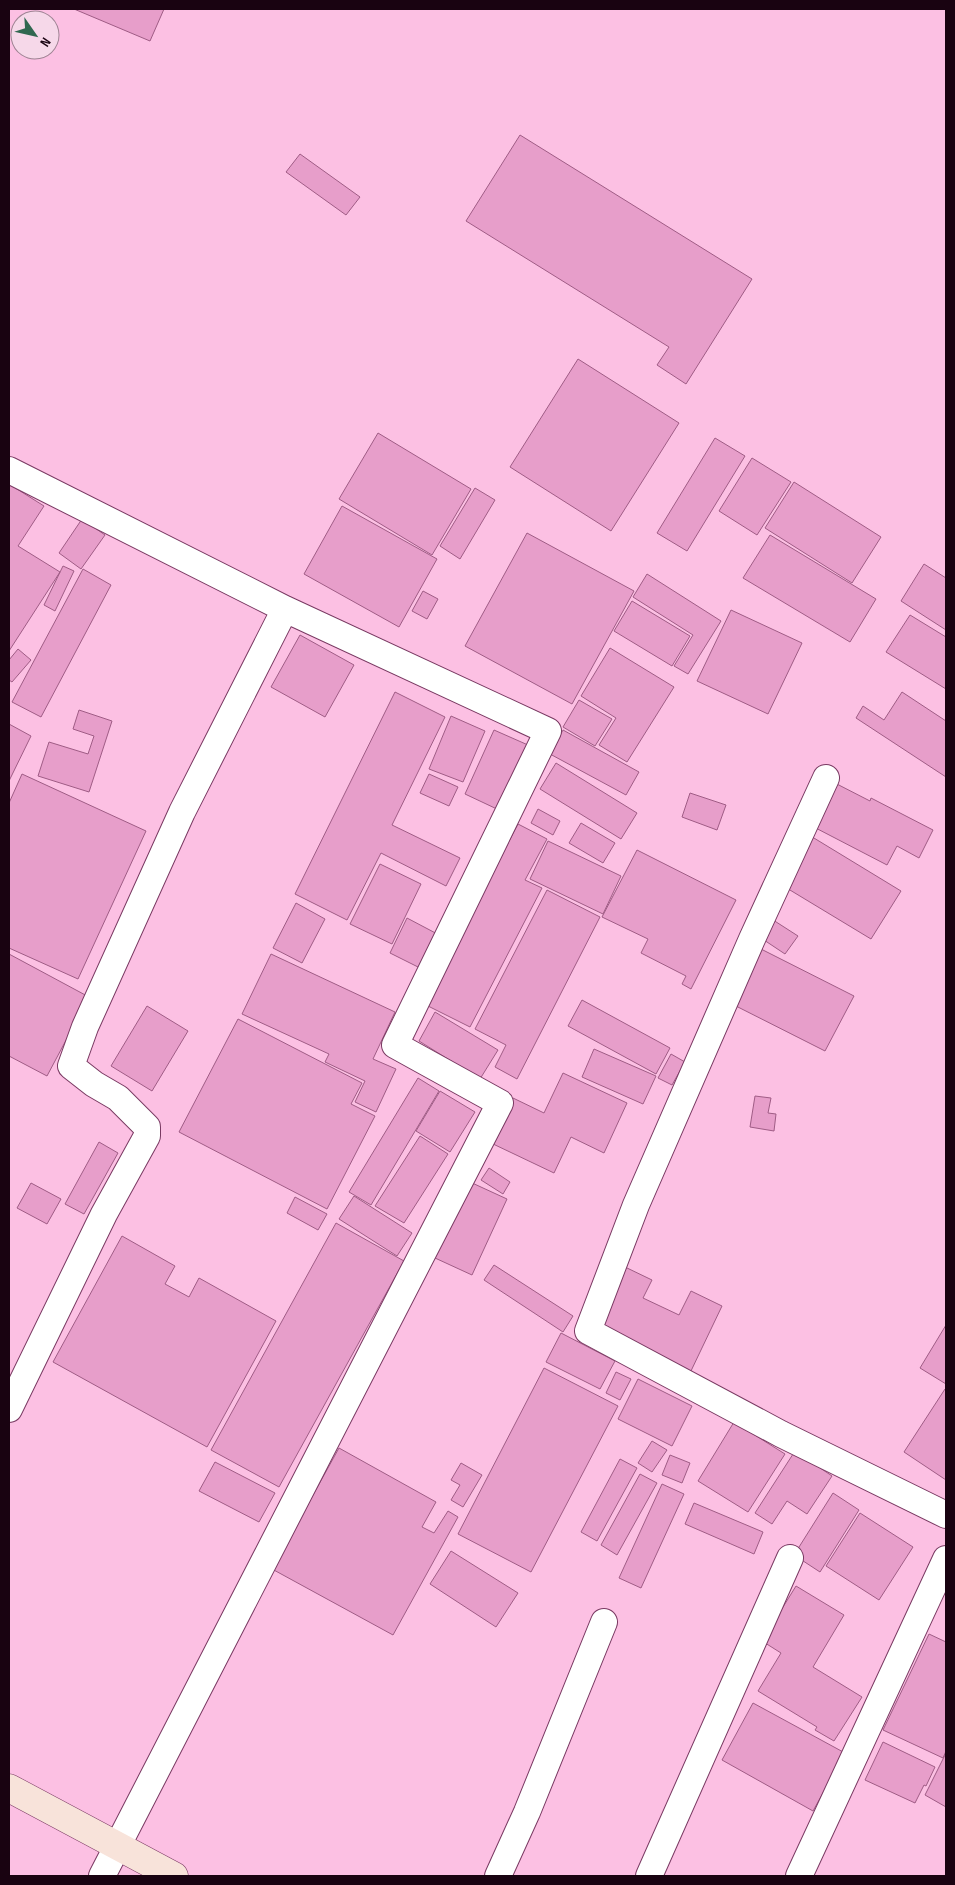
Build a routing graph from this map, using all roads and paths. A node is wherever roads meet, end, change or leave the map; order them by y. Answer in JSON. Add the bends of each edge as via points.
{"nodes":[{"id":1,"x":9,"y":470,"type":"edge"},
{"id":2,"x":285,"y":609,"type":"junction"},
{"id":3,"x":826,"y":778,"type":"dead end"},
{"id":4,"x":9,"y":1409,"type":"edge"},
{"id":5,"x":946,"y":1514,"type":"edge"},
{"id":6,"x":790,"y":1558,"type":"dead end"},
{"id":7,"x":946,"y":1558,"type":"edge"},
{"id":8,"x":604,"y":1622,"type":"dead end"},
{"id":9,"x":9,"y":1788,"type":"edge"},
{"id":10,"x":117,"y":1846,"type":"junction"},
{"id":11,"x":102,"y":1876,"type":"edge"},
{"id":12,"x":174,"y":1876,"type":"edge"},
{"id":13,"x":498,"y":1876,"type":"edge"},
{"id":14,"x":649,"y":1876,"type":"edge"},
{"id":15,"x":799,"y":1876,"type":"edge"}],
"edges":[{"from":1,"to":2,"type":"street"},
{"from":2,"to":4,"type":"street","via":[[182,812],[85,1027],[71,1066],[118,1098],[147,1127],[147,1136],[104,1214]]},
{"from":2,"to":10,"type":"street","via":[[548,731],[395,1044],[500,1103]]},
{"from":3,"to":5,"type":"street","via":[[636,1205],[588,1331],[781,1434]]},
{"from":6,"to":14,"type":"street"},
{"from":7,"to":15,"type":"street"},
{"from":8,"to":13,"type":"street"},
{"from":9,"to":10,"type":"main road"},
{"from":10,"to":11,"type":"street"},
{"from":10,"to":12,"type":"main road"}]}
